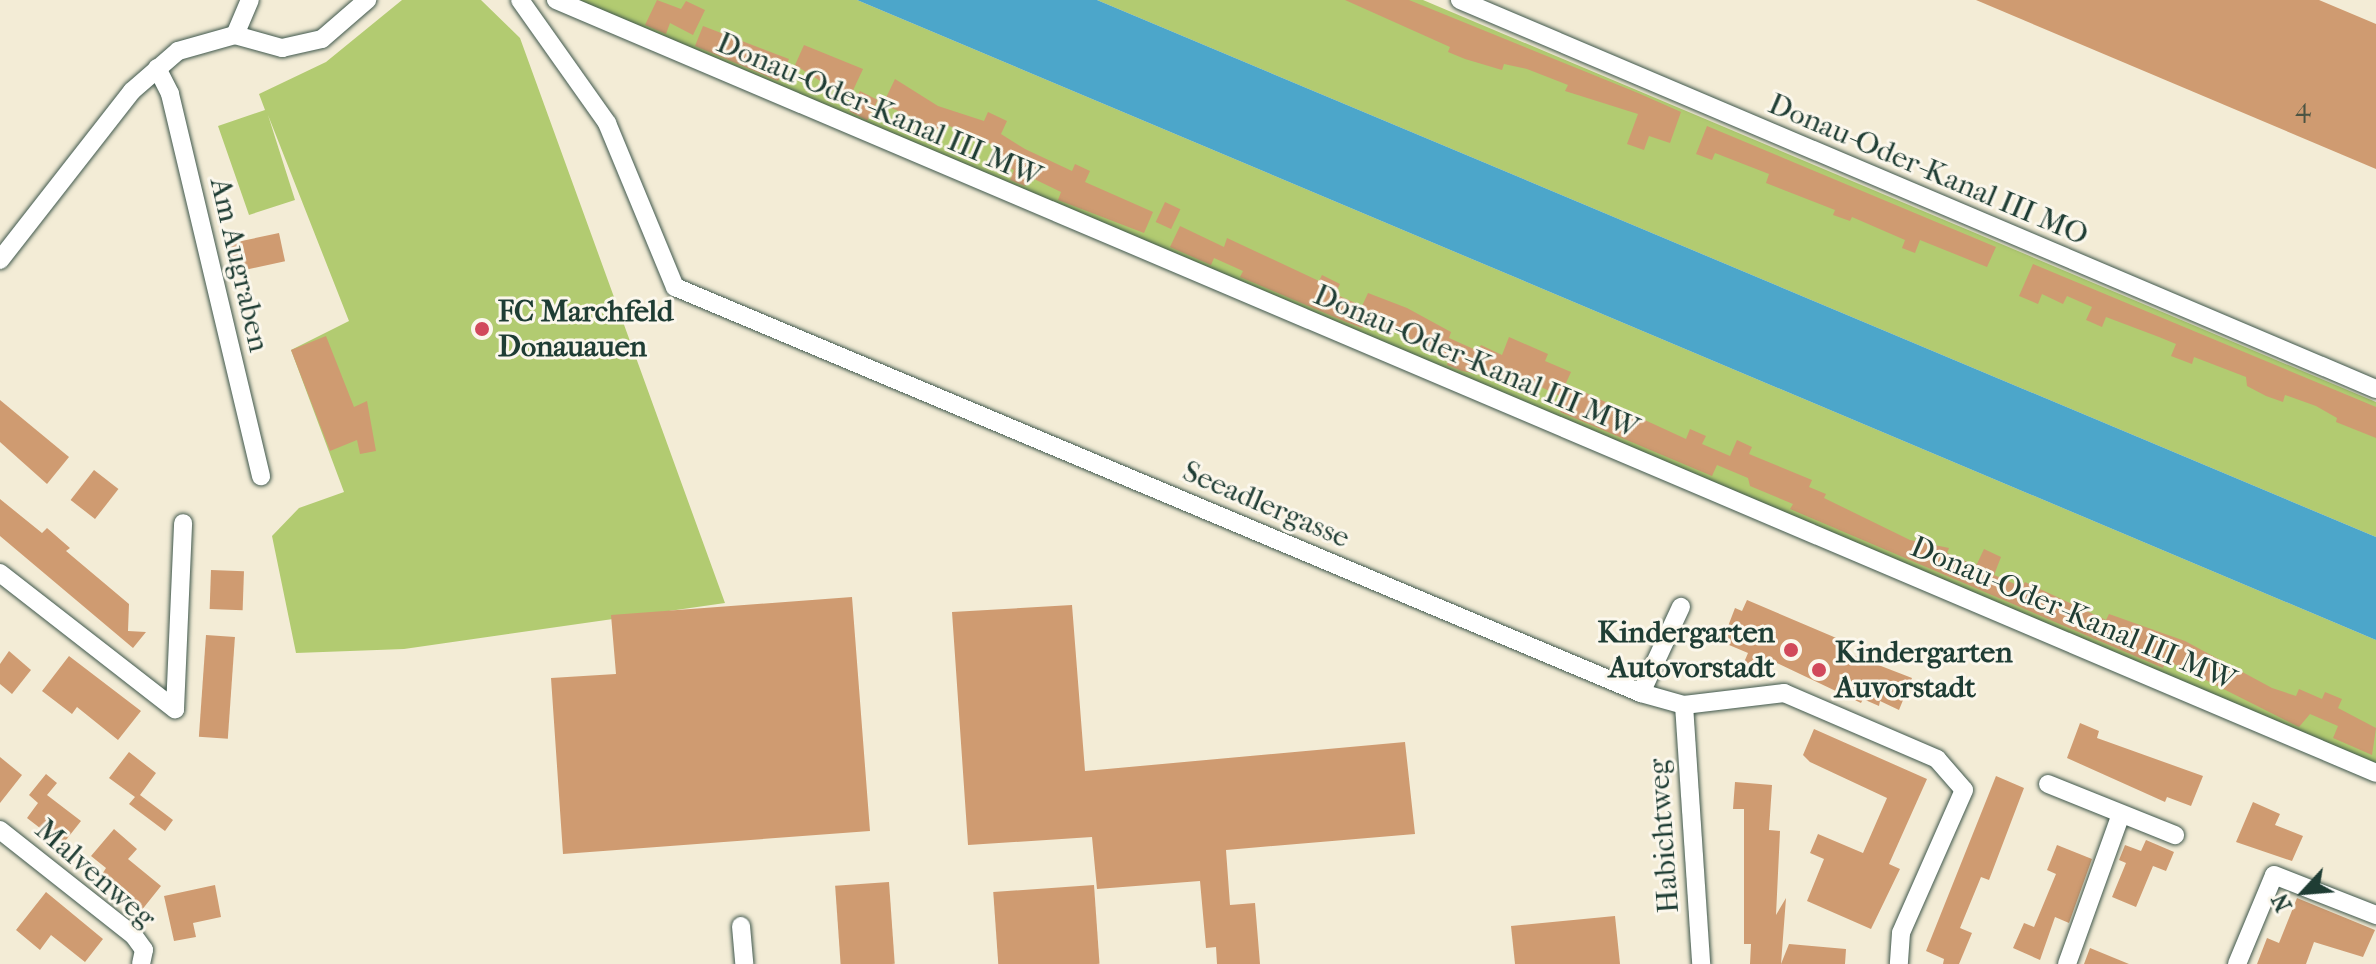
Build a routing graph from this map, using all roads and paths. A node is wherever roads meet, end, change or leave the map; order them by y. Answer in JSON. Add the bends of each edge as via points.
{"nodes":[{"id":1,"x":250,"y":0,"type":"edge"},
{"id":2,"x":367,"y":0,"type":"edge"},
{"id":3,"x":520,"y":0,"type":"edge"},
{"id":4,"x":556,"y":0,"type":"edge"},
{"id":5,"x":1460,"y":0,"type":"edge"},
{"id":6,"x":235,"y":35,"type":"junction"},
{"id":7,"x":157,"y":68,"type":"junction"},
{"id":8,"x":0,"y":260,"type":"edge"},
{"id":9,"x":2376,"y":389,"type":"edge"},
{"id":10,"x":261,"y":476,"type":"dead end"},
{"id":11,"x":183,"y":523,"type":"dead end"},
{"id":12,"x":0,"y":573,"type":"edge"},
{"id":13,"x":1681,"y":607,"type":"dead end"},
{"id":14,"x":1641,"y":693,"type":"junction"},
{"id":15,"x":1684,"y":705,"type":"junction"},
{"id":16,"x":2376,"y":773,"type":"edge"},
{"id":17,"x":2048,"y":784,"type":"dead end"},
{"id":18,"x":2121,"y":814,"type":"junction"},
{"id":19,"x":0,"y":830,"type":"edge"},
{"id":20,"x":2175,"y":835,"type":"dead end"},
{"id":21,"x":2376,"y":915,"type":"edge"},
{"id":22,"x":741,"y":926,"type":"dead end"},
{"id":23,"x":141,"y":964,"type":"edge"},
{"id":24,"x":744,"y":964,"type":"edge"},
{"id":25,"x":1701,"y":964,"type":"edge"},
{"id":26,"x":1899,"y":964,"type":"edge"},
{"id":27,"x":2067,"y":964,"type":"edge"},
{"id":28,"x":2237,"y":964,"type":"edge"}],
"edges":[{"from":1,"to":6,"type":"street"},
{"from":2,"to":6,"type":"street","via":[[322,39],[282,48]]},
{"from":3,"to":14,"type":"street","name":"Seeadlergasse","via":[[607,123],[675,287]]},
{"from":4,"to":16,"type":"street","name":"Donau-Oder-Kanal III MW"},
{"from":5,"to":9,"type":"street","name":"Donau-Oder-Kanal III MO"},
{"from":6,"to":7,"type":"street","via":[[178,51]]},
{"from":7,"to":8,"type":"street","via":[[132,91]]},
{"from":7,"to":10,"type":"street","name":"Am Augraben","via":[[170,94]]},
{"from":11,"to":12,"type":"street","via":[[175,709]]},
{"from":13,"to":14,"type":"street"},
{"from":14,"to":15,"type":"street","name":"Seeadlergasse"},
{"from":15,"to":25,"type":"street","name":"Habichtweg"},
{"from":15,"to":26,"type":"street","name":"Seeadlergasse","via":[[1784,693],[1937,759],[1964,790],[1901,933]]},
{"from":17,"to":18,"type":"street"},
{"from":18,"to":20,"type":"street"},
{"from":18,"to":27,"type":"street"},
{"from":19,"to":23,"type":"street","name":"Malvenweg","via":[[134,936],[144,950]]},
{"from":21,"to":28,"type":"street","via":[[2274,875]]},
{"from":22,"to":24,"type":"street"}]}
